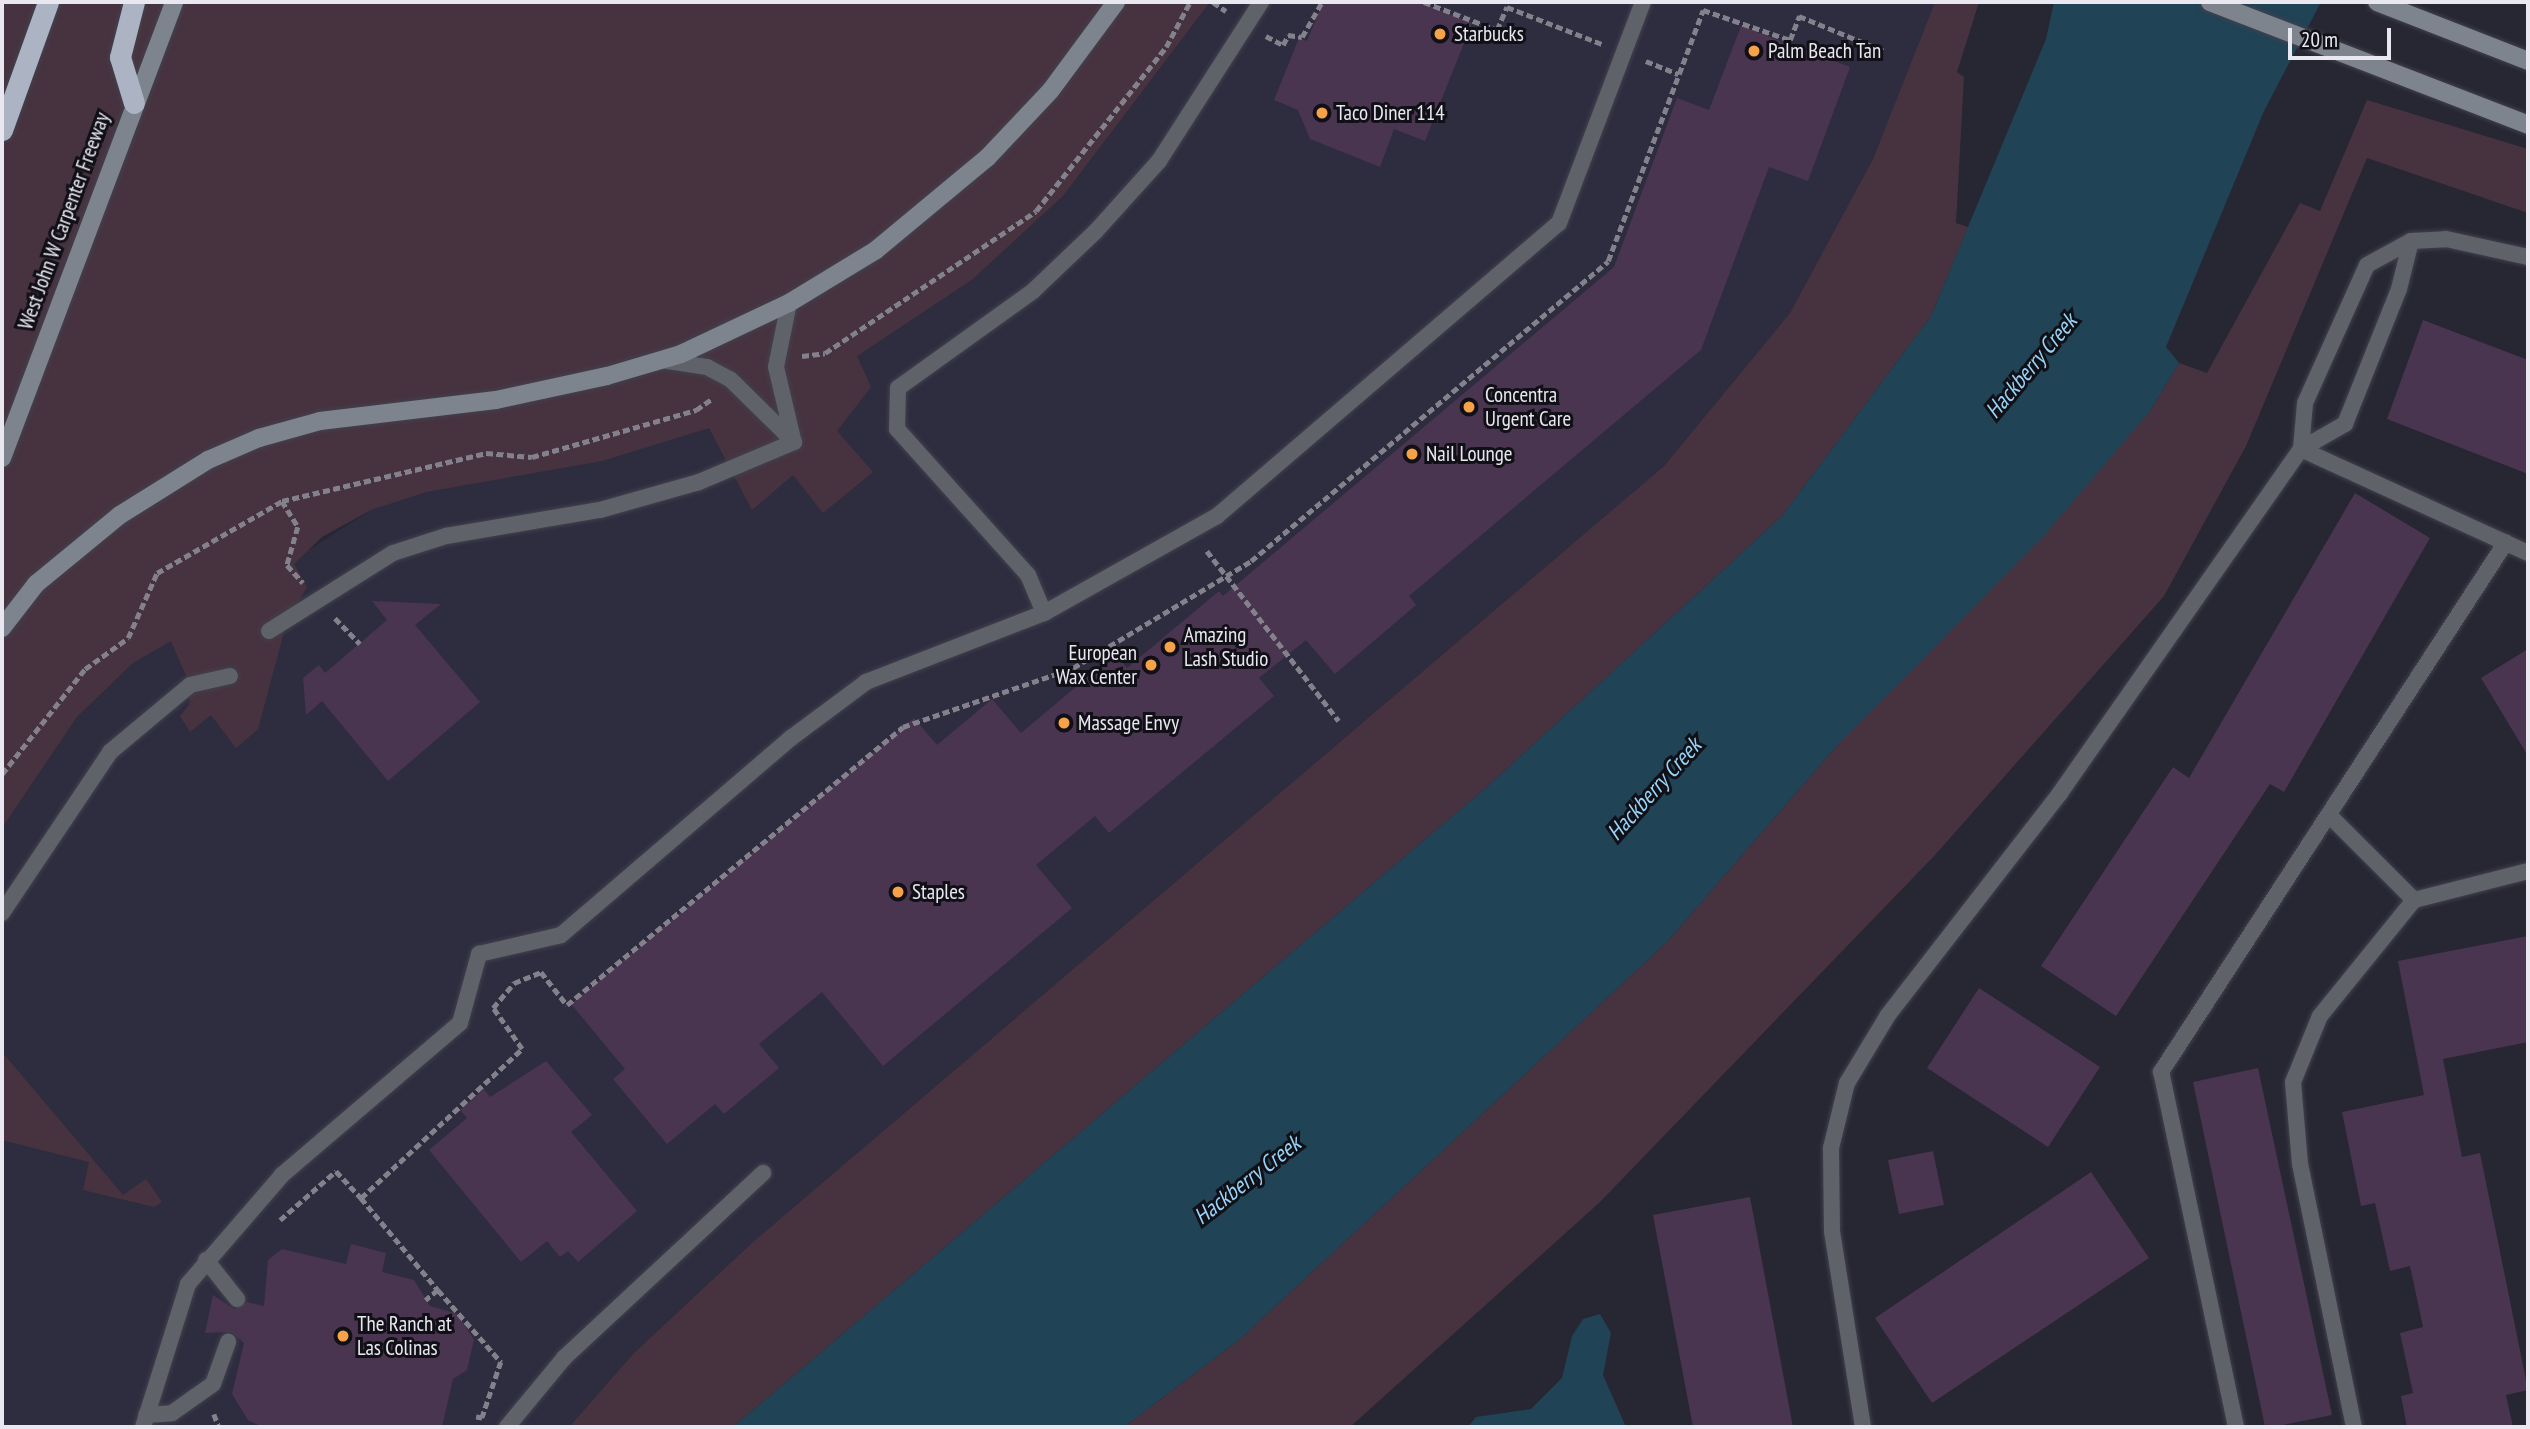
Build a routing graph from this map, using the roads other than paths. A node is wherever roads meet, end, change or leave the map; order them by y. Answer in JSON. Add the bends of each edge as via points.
{"nodes":[{"id":1,"x":48,"y":2,"type":"edge"},
{"id":2,"x":134,"y":2,"type":"edge"},
{"id":3,"x":174,"y":2,"type":"edge"},
{"id":4,"x":1116,"y":2,"type":"edge"},
{"id":5,"x":1261,"y":2,"type":"edge"},
{"id":6,"x":1643,"y":2,"type":"edge"},
{"id":7,"x":2210,"y":2,"type":"edge"},
{"id":8,"x":2377,"y":2,"type":"edge"},
{"id":9,"x":2528,"y":61,"type":"edge"},
{"id":10,"x":135,"y":103,"type":"junction"},
{"id":11,"x":2528,"y":125,"type":"edge"},
{"id":12,"x":2,"y":130,"type":"edge"},
{"id":13,"x":2411,"y":241,"type":"junction"},
{"id":14,"x":2528,"y":257,"type":"edge"},
{"id":15,"x":789,"y":303,"type":"junction"},
{"id":16,"x":661,"y":360,"type":"junction"},
{"id":17,"x":793,"y":442,"type":"junction"},
{"id":18,"x":2301,"y":449,"type":"junction"},
{"id":19,"x":2,"y":458,"type":"edge"},
{"id":20,"x":2506,"y":542,"type":"junction"},
{"id":21,"x":2528,"y":552,"type":"edge"},
{"id":22,"x":1044,"y":613,"type":"junction"},
{"id":23,"x":2,"y":628,"type":"edge"},
{"id":24,"x":269,"y":631,"type":"dead end"},
{"id":25,"x":230,"y":676,"type":"dead end"},
{"id":26,"x":2332,"y":818,"type":"junction"},
{"id":27,"x":2528,"y":871,"type":"edge"},
{"id":28,"x":2414,"y":900,"type":"junction"},
{"id":29,"x":2,"y":913,"type":"edge"},
{"id":30,"x":763,"y":1172,"type":"dead end"},
{"id":31,"x":206,"y":1260,"type":"junction"},
{"id":32,"x":237,"y":1298,"type":"dead end"},
{"id":33,"x":228,"y":1342,"type":"dead end"},
{"id":34,"x":144,"y":1421,"type":"edge"},
{"id":35,"x":507,"y":1427,"type":"edge"},
{"id":36,"x":1863,"y":1427,"type":"edge"},
{"id":37,"x":2236,"y":1427,"type":"edge"},
{"id":38,"x":2354,"y":1427,"type":"edge"}],
"edges":[{"from":1,"to":12,"type":"highway"},
{"from":2,"to":10,"type":"highway","via":[[120,57]]},
{"from":3,"to":10,"type":"main road","name":"West John W Carpenter Freeway"},
{"from":4,"to":15,"type":"main road","via":[[1051,90],[987,158],[876,250]]},
{"from":5,"to":22,"type":"lane","via":[[1159,161],[1096,231],[1033,291],[898,388],[897,429],[1028,575]]},
{"from":6,"to":22,"type":"lane","via":[[1559,223],[1308,440],[1193,529]]},
{"from":7,"to":11,"type":"main road"},
{"from":8,"to":9,"type":"main road"},
{"from":10,"to":19,"type":"main road","name":"West John W Carpenter Freeway"},
{"from":13,"to":14,"type":"lane","via":[[2446,239]]},
{"from":13,"to":18,"type":"lane","via":[[2399,289],[2344,424]]},
{"from":13,"to":18,"type":"lane","via":[[2367,265],[2305,402]]},
{"from":15,"to":16,"type":"main road"},
{"from":15,"to":17,"type":"lane","via":[[776,366]]},
{"from":16,"to":17,"type":"lane","via":[[707,368],[730,379]]},
{"from":16,"to":23,"type":"main road","via":[[496,400],[320,421],[259,438],[208,460],[120,515],[36,584]]},
{"from":17,"to":24,"type":"lane","via":[[698,482],[600,510],[446,536],[393,553]]},
{"from":18,"to":20,"type":"lane"},
{"from":18,"to":36,"type":"lane","via":[[2060,793],[1888,1015],[1847,1083],[1831,1148],[1832,1231]]},
{"from":20,"to":21,"type":"lane"},
{"from":20,"to":26,"type":"lane"},
{"from":22,"to":31,"type":"lane","via":[[866,682],[791,737],[561,935],[479,954],[460,1023],[282,1175]]},
{"from":25,"to":29,"type":"lane","via":[[190,685],[110,752]]},
{"from":26,"to":28,"type":"lane"},
{"from":26,"to":37,"type":"lane","via":[[2161,1072]]},
{"from":27,"to":28,"type":"lane"},
{"from":28,"to":38,"type":"lane","via":[[2320,1016],[2293,1082],[2300,1164]]},
{"from":30,"to":35,"type":"lane","via":[[564,1359]]},
{"from":31,"to":32,"type":"lane"},
{"from":31,"to":34,"type":"lane","via":[[167,1333]]},
{"from":33,"to":34,"type":"lane","via":[[213,1384],[172,1413]]}]}
